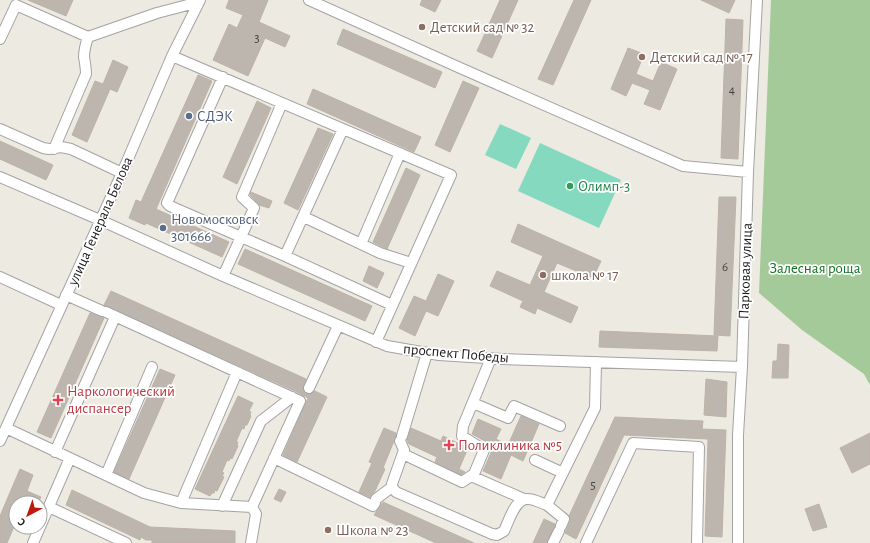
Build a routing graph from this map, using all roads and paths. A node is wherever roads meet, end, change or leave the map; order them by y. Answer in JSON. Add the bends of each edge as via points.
{"nodes":[{"id":1,"x":309,"y":0,"type":"edge"},
{"id":2,"x":757,"y":0,"type":"edge"},
{"id":3,"x":197,"y":1,"type":"edge"},
{"id":4,"x":88,"y":37,"type":"junction"},
{"id":5,"x":0,"y":39,"type":"edge"},
{"id":6,"x":172,"y":56,"type":"junction"},
{"id":7,"x":222,"y":77,"type":"junction"},
{"id":8,"x":282,"y":103,"type":"junction"},
{"id":9,"x":0,"y":128,"type":"edge"},
{"id":10,"x":343,"y":129,"type":"junction"},
{"id":11,"x":54,"y":149,"type":"junction"},
{"id":12,"x":400,"y":153,"type":"junction"},
{"id":13,"x":748,"y":172,"type":"junction"},
{"id":14,"x":122,"y":173,"type":"junction"},
{"id":15,"x":0,"y":177,"type":"edge"},
{"id":16,"x":304,"y":217,"type":"junction"},
{"id":17,"x":100,"y":220,"type":"junction"},
{"id":18,"x":241,"y":236,"type":"junction"},
{"id":19,"x":361,"y":244,"type":"junction"},
{"id":20,"x":286,"y":256,"type":"junction"},
{"id":21,"x":411,"y":263,"type":"junction"},
{"id":22,"x":223,"y":276,"type":"junction"},
{"id":23,"x":0,"y":277,"type":"edge"},
{"id":24,"x":66,"y":295,"type":"junction"},
{"id":25,"x":392,"y":304,"type":"junction"},
{"id":26,"x":61,"y":305,"type":"junction"},
{"id":27,"x":108,"y":313,"type":"junction"},
{"id":28,"x":338,"y":326,"type":"junction"},
{"id":29,"x":376,"y":342,"type":"junction"},
{"id":30,"x":427,"y":353,"type":"junction"},
{"id":31,"x":491,"y":358,"type":"junction"},
{"id":32,"x":596,"y":362,"type":"junction"},
{"id":33,"x":742,"y":366,"type":"junction"},
{"id":34,"x":152,"y":367,"type":"dead end"},
{"id":35,"x":237,"y":372,"type":"junction"},
{"id":36,"x":301,"y":395,"type":"junction"},
{"id":37,"x":473,"y":403,"type":"junction"},
{"id":38,"x":560,"y":426,"type":"dead end"},
{"id":39,"x":6,"y":428,"type":"junction"},
{"id":40,"x":0,"y":439,"type":"edge"},
{"id":41,"x":55,"y":452,"type":"junction"},
{"id":42,"x":403,"y":454,"type":"junction"},
{"id":43,"x":70,"y":458,"type":"junction"},
{"id":44,"x":274,"y":458,"type":"junction"},
{"id":45,"x":534,"y":460,"type":"dead end"},
{"id":46,"x":563,"y":473,"type":"junction"},
{"id":47,"x":106,"y":475,"type":"junction"},
{"id":48,"x":471,"y":476,"type":"junction"},
{"id":49,"x":392,"y":488,"type":"junction"},
{"id":50,"x":524,"y":499,"type":"junction"},
{"id":51,"x":181,"y":503,"type":"junction"},
{"id":52,"x":547,"y":505,"type":"junction"},
{"id":53,"x":222,"y":506,"type":"junction"},
{"id":54,"x":49,"y":507,"type":"junction"},
{"id":55,"x":252,"y":507,"type":"junction"},
{"id":56,"x":735,"y":541,"type":"edge"},
{"id":57,"x":33,"y":543,"type":"edge"},
{"id":58,"x":126,"y":543,"type":"edge"},
{"id":59,"x":251,"y":543,"type":"edge"},
{"id":60,"x":553,"y":543,"type":"edge"},
{"id":61,"x":586,"y":543,"type":"edge"},
{"id":62,"x":697,"y":543,"type":"edge"}],
"edges":[{"from":1,"to":13,"type":"street","via":[[683,166]]},
{"from":2,"to":13,"type":"street","name":"Парковая улица"},
{"from":3,"to":4,"type":"street"},
{"from":3,"to":6,"type":"street","name":"улица Генерала Белова"},
{"from":4,"to":5,"type":"street","via":[[16,5]]},
{"from":4,"to":11,"type":"street","via":[[84,51],[86,74]]},
{"from":6,"to":7,"type":"street"},
{"from":6,"to":14,"type":"street","name":"улица Генерала Белова"},
{"from":7,"to":8,"type":"street"},
{"from":7,"to":18,"type":"street","via":[[167,203]]},
{"from":8,"to":10,"type":"street"},
{"from":8,"to":18,"type":"street","via":[[242,197],[254,208]]},
{"from":9,"to":11,"type":"street","via":[[43,148]]},
{"from":10,"to":12,"type":"street"},
{"from":10,"to":16,"type":"street"},
{"from":11,"to":14,"type":"street","via":[[70,148]]},
{"from":12,"to":19,"type":"street"},
{"from":12,"to":21,"type":"street","via":[[451,175]]},
{"from":13,"to":33,"type":"street","name":"Парковая улица"},
{"from":14,"to":17,"type":"street","name":"улица Генерала Белова"},
{"from":15,"to":17,"type":"street","name":"проспект Победы"},
{"from":16,"to":19,"type":"street"},
{"from":16,"to":20,"type":"street"},
{"from":17,"to":22,"type":"street","name":"проспект Победы"},
{"from":17,"to":24,"type":"street","name":"улица Генерала Белова"},
{"from":18,"to":20,"type":"street"},
{"from":18,"to":22,"type":"street"},
{"from":19,"to":21,"type":"street"},
{"from":20,"to":25,"type":"street"},
{"from":21,"to":25,"type":"street"},
{"from":22,"to":28,"type":"street","name":"проспект Победы"},
{"from":23,"to":26,"type":"street"},
{"from":24,"to":26,"type":"street","name":"улица Генерала Белова"},
{"from":24,"to":27,"type":"street"},
{"from":25,"to":29,"type":"street"},
{"from":26,"to":39,"type":"street","name":"улица Генерала Белова"},
{"from":27,"to":35,"type":"street"},
{"from":27,"to":41,"type":"street"},
{"from":28,"to":29,"type":"street","name":"проспект Победы"},
{"from":28,"to":36,"type":"street"},
{"from":29,"to":30,"type":"street","name":"проспект Победы"},
{"from":30,"to":31,"type":"street","name":"проспект Победы"},
{"from":30,"to":42,"type":"street","via":[[401,438]]},
{"from":31,"to":32,"type":"street","name":"проспект Победы"},
{"from":31,"to":37,"type":"street"},
{"from":32,"to":33,"type":"street","name":"проспект Победы"},
{"from":32,"to":46,"type":"street","via":[[595,408]]},
{"from":33,"to":56,"type":"street","name":"Парковая улица"},
{"from":34,"to":47,"type":"street"},
{"from":35,"to":36,"type":"street"},
{"from":35,"to":51,"type":"street"},
{"from":36,"to":44,"type":"street"},
{"from":36,"to":53,"type":"street","via":[[261,421]]},
{"from":37,"to":38,"type":"street","via":[[508,418],[514,406]]},
{"from":37,"to":48,"type":"street","via":[[462,436],[484,450]]},
{"from":39,"to":40,"type":"street","name":"улица Генерала Белова"},
{"from":39,"to":41,"type":"street"},
{"from":41,"to":43,"type":"street"},
{"from":42,"to":48,"type":"street","via":[[462,482]]},
{"from":42,"to":49,"type":"street","via":[[393,478]]},
{"from":43,"to":47,"type":"street"},
{"from":43,"to":54,"type":"street"},
{"from":44,"to":49,"type":"street","via":[[373,506]]},
{"from":44,"to":55,"type":"street"},
{"from":45,"to":46,"type":"street"},
{"from":46,"to":52,"type":"street"},
{"from":47,"to":51,"type":"street","via":[[144,492]]},
{"from":48,"to":50,"type":"street"},
{"from":49,"to":50,"type":"street","via":[[396,492],[497,535],[504,531],[515,507]]},
{"from":50,"to":52,"type":"street"},
{"from":51,"to":53,"type":"street"},
{"from":52,"to":60,"type":"street","via":[[564,519]]},
{"from":53,"to":55,"type":"street"},
{"from":54,"to":57,"type":"street"},
{"from":54,"to":58,"type":"street"},
{"from":55,"to":59,"type":"street","via":[[256,514]]},
{"from":61,"to":62,"type":"street","via":[[633,443],[698,447]]}]}
